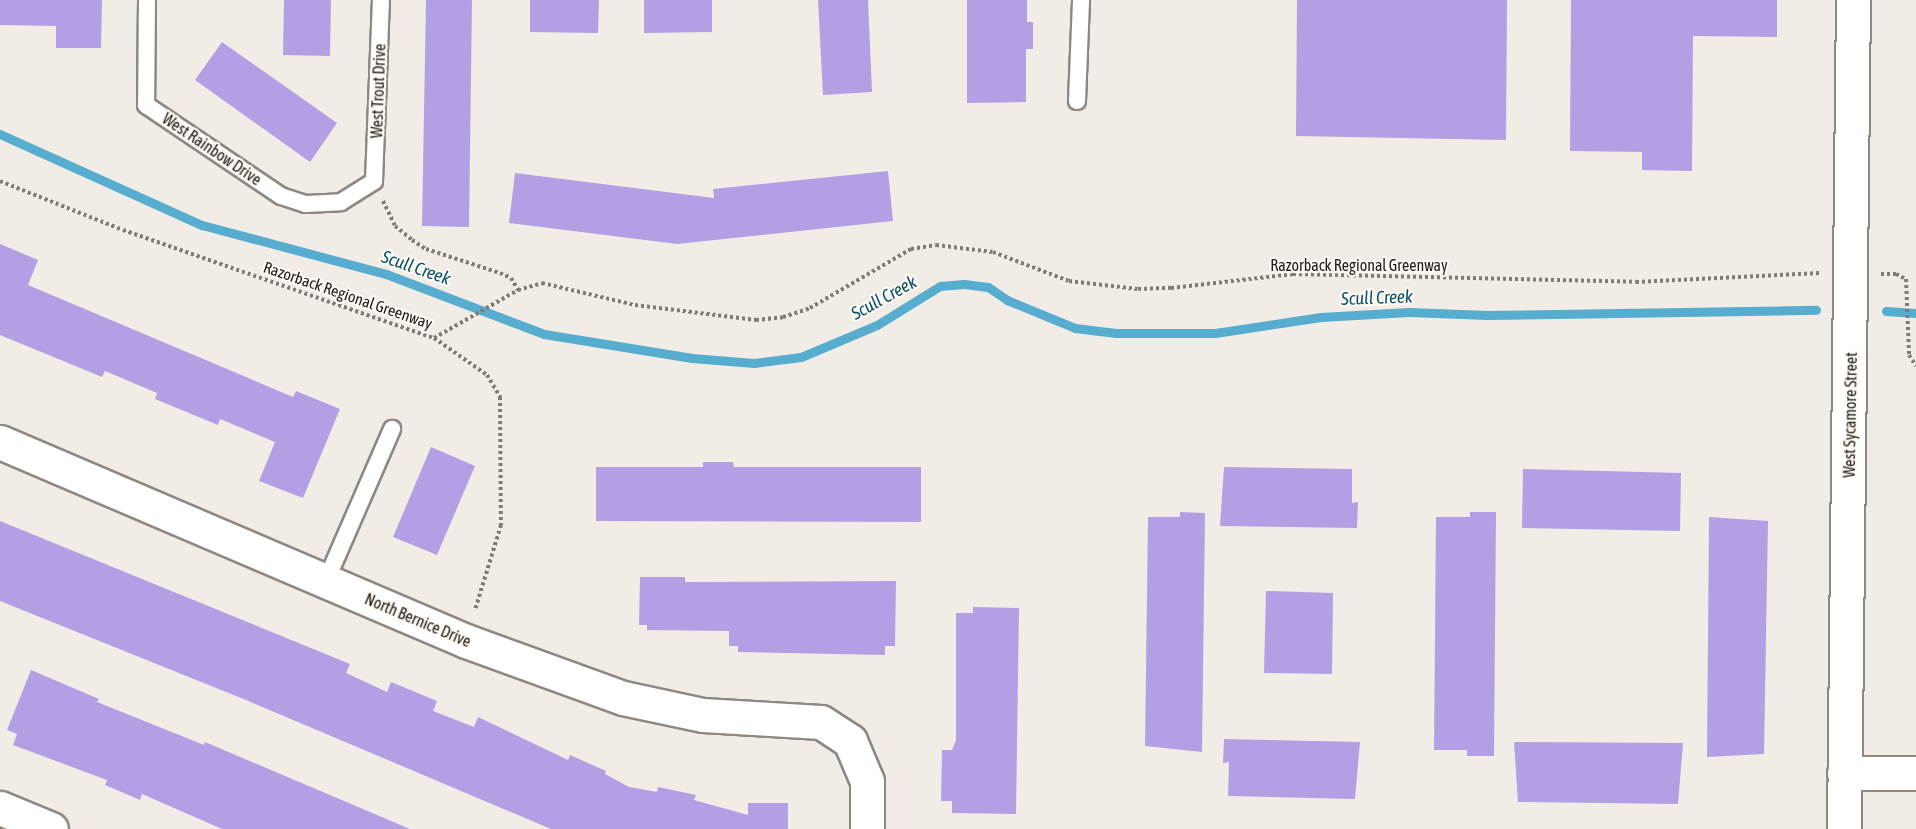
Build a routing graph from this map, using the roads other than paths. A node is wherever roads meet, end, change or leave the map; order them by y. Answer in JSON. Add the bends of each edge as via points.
{"nodes":[{"id":1,"x":147,"y":0,"type":"edge"},
{"id":2,"x":381,"y":0,"type":"edge"},
{"id":3,"x":1081,"y":0,"type":"edge"},
{"id":4,"x":1853,"y":0,"type":"edge"},
{"id":5,"x":1077,"y":101,"type":"dead end"},
{"id":6,"x":374,"y":181,"type":"joint"},
{"id":7,"x":392,"y":429,"type":"dead end"},
{"id":8,"x":0,"y":442,"type":"edge"},
{"id":9,"x":326,"y":581,"type":"junction"},
{"id":10,"x":1844,"y":773,"type":"junction"},
{"id":11,"x":1916,"y":773,"type":"edge"},
{"id":12,"x":0,"y":808,"type":"edge"},
{"id":13,"x":51,"y":829,"type":"edge"},
{"id":14,"x":867,"y":829,"type":"edge"},
{"id":15,"x":1844,"y":829,"type":"edge"}],
"edges":[{"from":1,"to":6,"type":"lane","name":"West Rainbow Drive","via":[[146,105],[281,196],[306,204],[341,201]]},
{"from":2,"to":6,"type":"lane","name":"West Trout Drive"},
{"from":3,"to":5,"type":"lane"},
{"from":4,"to":10,"type":"street","name":"West Sycamore Street"},
{"from":7,"to":9,"type":"lane"},
{"from":8,"to":9,"type":"street","name":"North Bernice Drive"},
{"from":9,"to":14,"type":"street","name":"North Bernice Drive","via":[[466,641],[623,698],[703,715],[821,722],[850,741],[867,781]]},
{"from":10,"to":11,"type":"street"},
{"from":10,"to":15,"type":"street","name":"West Sycamore Street"},
{"from":12,"to":13,"type":"street"}]}
